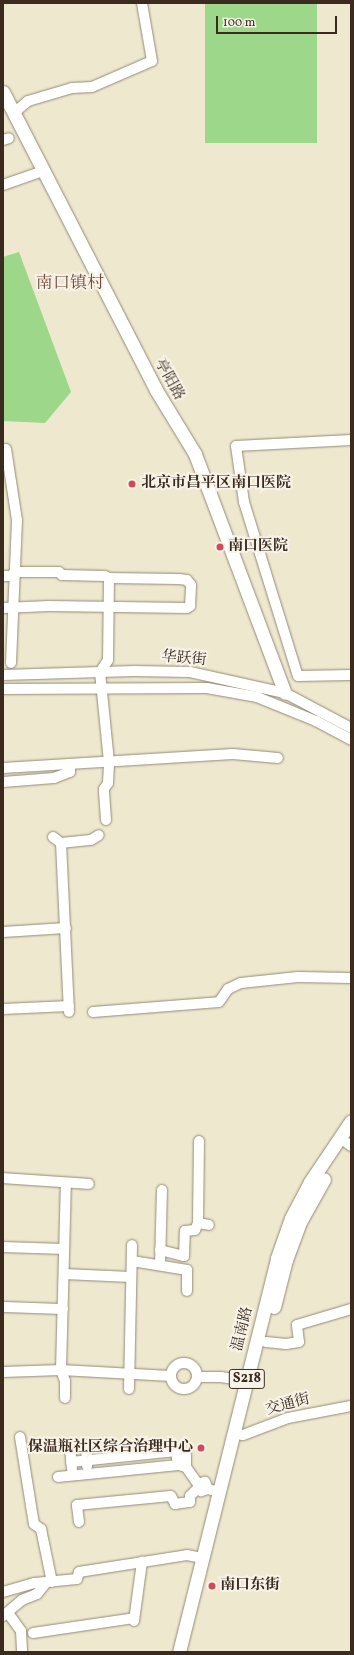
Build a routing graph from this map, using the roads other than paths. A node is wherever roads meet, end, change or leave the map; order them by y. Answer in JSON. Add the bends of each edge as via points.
{"nodes":[{"id":1,"x":142,"y":3,"type":"edge"},
{"id":2,"x":3,"y":92,"type":"edge"},
{"id":3,"x":14,"y":113,"type":"junction"},
{"id":4,"x":44,"y":171,"type":"junction"},
{"id":5,"x":3,"y":185,"type":"edge"},
{"id":6,"x":351,"y":440,"type":"edge"},
{"id":7,"x":6,"y":449,"type":"dead end"},
{"id":8,"x":14,"y":574,"type":"junction"},
{"id":9,"x":3,"y":576,"type":"edge"},
{"id":10,"x":109,"y":578,"type":"junction"},
{"id":11,"x":14,"y":606,"type":"junction"},
{"id":12,"x":3,"y":608,"type":"edge"},
{"id":13,"x":109,"y":608,"type":"junction"},
{"id":14,"x":11,"y":663,"type":"dead end"},
{"id":15,"x":100,"y":672,"type":"junction"},
{"id":16,"x":3,"y":675,"type":"edge"},
{"id":17,"x":351,"y":675,"type":"edge"},
{"id":18,"x":102,"y":688,"type":"junction"},
{"id":19,"x":3,"y":689,"type":"edge"},
{"id":20,"x":285,"y":693,"type":"junction"},
{"id":21,"x":351,"y":728,"type":"edge"},
{"id":22,"x":351,"y":740,"type":"edge"},
{"id":23,"x":278,"y":758,"type":"dead end"},
{"id":24,"x":109,"y":762,"type":"junction"},
{"id":25,"x":70,"y":764,"type":"junction"},
{"id":26,"x":3,"y":768,"type":"edge"},
{"id":27,"x":3,"y":782,"type":"edge"},
{"id":28,"x":106,"y":820,"type":"dead end"},
{"id":29,"x":99,"y":835,"type":"dead end"},
{"id":30,"x":66,"y":928,"type":"junction"},
{"id":31,"x":3,"y":932,"type":"edge"},
{"id":32,"x":351,"y":978,"type":"edge"},
{"id":33,"x":3,"y":1009,"type":"edge"},
{"id":34,"x":93,"y":1012,"type":"dead end"},
{"id":35,"x":351,"y":1121,"type":"edge"},
{"id":36,"x":199,"y":1141,"type":"dead end"},
{"id":37,"x":350,"y":1142,"type":"edge"},
{"id":38,"x":3,"y":1178,"type":"edge"},
{"id":39,"x":66,"y":1184,"type":"junction"},
{"id":40,"x":89,"y":1184,"type":"dead end"},
{"id":41,"x":162,"y":1190,"type":"dead end"},
{"id":42,"x":198,"y":1223,"type":"junction"},
{"id":43,"x":209,"y":1225,"type":"dead end"},
{"id":44,"x":132,"y":1245,"type":"dead end"},
{"id":45,"x":3,"y":1247,"type":"edge"},
{"id":46,"x":64,"y":1249,"type":"junction"},
{"id":47,"x":160,"y":1250,"type":"junction"},
{"id":48,"x":132,"y":1260,"type":"junction"},
{"id":49,"x":160,"y":1265,"type":"junction"},
{"id":50,"x":64,"y":1274,"type":"junction"},
{"id":51,"x":131,"y":1276,"type":"junction"},
{"id":52,"x":187,"y":1291,"type":"dead end"},
{"id":53,"x":3,"y":1307,"type":"edge"},
{"id":54,"x":63,"y":1309,"type":"junction"},
{"id":55,"x":351,"y":1309,"type":"edge"},
{"id":56,"x":266,"y":1342,"type":"junction"},
{"id":57,"x":62,"y":1370,"type":"junction"},
{"id":58,"x":3,"y":1372,"type":"edge"},
{"id":59,"x":130,"y":1374,"type":"junction"},
{"id":60,"x":170,"y":1376,"type":"junction"},
{"id":61,"x":198,"y":1376,"type":"junction"},
{"id":62,"x":247,"y":1381,"type":"junction"},
{"id":63,"x":129,"y":1388,"type":"dead end"},
{"id":64,"x":65,"y":1398,"type":"dead end"},
{"id":65,"x":351,"y":1406,"type":"edge"},
{"id":66,"x":238,"y":1434,"type":"junction"},
{"id":67,"x":20,"y":1438,"type":"dead end"},
{"id":68,"x":186,"y":1455,"type":"dead end"},
{"id":69,"x":87,"y":1460,"type":"junction"},
{"id":70,"x":71,"y":1462,"type":"junction"},
{"id":71,"x":182,"y":1466,"type":"junction"},
{"id":72,"x":88,"y":1474,"type":"junction"},
{"id":73,"x":73,"y":1476,"type":"junction"},
{"id":74,"x":58,"y":1477,"type":"dead end"},
{"id":75,"x":206,"y":1488,"type":"junction"},
{"id":76,"x":79,"y":1522,"type":"dead end"},
{"id":77,"x":203,"y":1558,"type":"junction"},
{"id":78,"x":142,"y":1562,"type":"junction"},
{"id":79,"x":49,"y":1583,"type":"junction"},
{"id":80,"x":3,"y":1592,"type":"edge"},
{"id":81,"x":6,"y":1615,"type":"edge"},
{"id":82,"x":39,"y":1634,"type":"dead end"},
{"id":83,"x":22,"y":1652,"type":"edge"},
{"id":84,"x":179,"y":1652,"type":"edge"},
{"id":85,"x":187,"y":1652,"type":"edge"}],
"edges":[{"from":1,"to":3,"type":"street","via":[[152,61],[92,87],[72,88],[28,101]]},
{"from":2,"to":3,"type":"main road","name":"亭阳路"},
{"from":3,"to":4,"type":"main road","name":"亭阳路"},
{"from":4,"to":5,"type":"street"},
{"from":4,"to":20,"type":"main road","name":"亭阳路","via":[[156,390],[195,454]]},
{"from":6,"to":17,"type":"street","via":[[236,446],[244,502],[298,676]]},
{"from":7,"to":8,"type":"street","via":[[17,520],[18,548]]},
{"from":8,"to":9,"type":"street"},
{"from":8,"to":10,"type":"street","via":[[59,572],[62,575]]},
{"from":8,"to":11,"type":"street"},
{"from":10,"to":13,"type":"street"},
{"from":10,"to":13,"type":"street","via":[[179,579],[187,580],[191,585],[190,606],[187,608]]},
{"from":11,"to":12,"type":"street"},
{"from":11,"to":13,"type":"street"},
{"from":11,"to":14,"type":"street"},
{"from":13,"to":15,"type":"street","via":[[108,660]]},
{"from":15,"to":16,"type":"street","name":"华跃街"},
{"from":15,"to":18,"type":"street"},
{"from":15,"to":20,"type":"street","name":"华跃街","via":[[190,672]]},
{"from":18,"to":19,"type":"street","name":"华跃街"},
{"from":18,"to":22,"type":"street","name":"华跃街","via":[[207,688],[257,697],[316,721]]},
{"from":18,"to":24,"type":"street"},
{"from":20,"to":21,"type":"street","name":"华跃街"},
{"from":23,"to":24,"type":"street","via":[[232,754]]},
{"from":24,"to":25,"type":"street"},
{"from":24,"to":28,"type":"street","via":[[108,783],[104,789]]},
{"from":25,"to":26,"type":"street"},
{"from":25,"to":27,"type":"street","via":[[70,772],[54,778]]},
{"from":29,"to":30,"type":"street","via":[[91,840],[57,840]]},
{"from":30,"to":31,"type":"street"},
{"from":30,"to":33,"type":"street","via":[[69,1009]]},
{"from":32,"to":34,"type":"street","via":[[298,977],[241,983],[228,989],[219,1002]]},
{"from":35,"to":62,"type":"main road","name":"温南路","number":"S218","via":[[310,1182],[291,1218],[277,1258]]},
{"from":36,"to":42,"type":"street"},
{"from":37,"to":56,"type":"main road","name":"温南路","number":"S218","via":[[318,1187],[300,1222],[286,1260]]},
{"from":38,"to":39,"type":"street"},
{"from":39,"to":40,"type":"street"},
{"from":39,"to":46,"type":"street"},
{"from":41,"to":47,"type":"street"},
{"from":42,"to":43,"type":"street"},
{"from":42,"to":47,"type":"street","via":[[195,1230],[185,1231],[184,1256]]},
{"from":44,"to":48,"type":"street"},
{"from":45,"to":46,"type":"street"},
{"from":46,"to":50,"type":"street"},
{"from":47,"to":49,"type":"street"},
{"from":48,"to":49,"type":"street"},
{"from":48,"to":51,"type":"street"},
{"from":49,"to":52,"type":"street","via":[[187,1270]]},
{"from":50,"to":51,"type":"street"},
{"from":50,"to":54,"type":"street"},
{"from":51,"to":59,"type":"street"},
{"from":53,"to":54,"type":"street"},
{"from":54,"to":57,"type":"street"},
{"from":55,"to":56,"type":"street","via":[[297,1325],[299,1342]]},
{"from":56,"to":66,"type":"main road","name":"温南路","number":"S218"},
{"from":57,"to":58,"type":"street"},
{"from":57,"to":59,"type":"street"},
{"from":57,"to":64,"type":"street"},
{"from":59,"to":60,"type":"street"},
{"from":59,"to":63,"type":"street"},
{"from":60,"to":61,"type":"street","via":[[174,1385],[186,1389],[194,1385]]},
{"from":60,"to":61,"type":"street","via":[[173,1368],[184,1362],[196,1368]]},
{"from":61,"to":62,"type":"street"},
{"from":62,"to":66,"type":"main road","name":"温南路","number":"S218"},
{"from":65,"to":66,"type":"street","name":"交通街","via":[[288,1418]]},
{"from":66,"to":75,"type":"main road","name":"温南路","number":"S218"},
{"from":66,"to":85,"type":"main road","name":"温南路","number":"S218"},
{"from":67,"to":79,"type":"street","via":[[34,1524],[41,1529]]},
{"from":68,"to":71,"type":"street"},
{"from":69,"to":70,"type":"street"},
{"from":69,"to":70,"type":"street","via":[[86,1445],[70,1447]]},
{"from":69,"to":71,"type":"street","via":[[176,1451]]},
{"from":69,"to":72,"type":"street"},
{"from":70,"to":73,"type":"street"},
{"from":71,"to":72,"type":"street"},
{"from":71,"to":75,"type":"street"},
{"from":72,"to":73,"type":"street"},
{"from":73,"to":74,"type":"street"},
{"from":75,"to":76,"type":"street","via":[[190,1496],[190,1502],[175,1504],[171,1496],[77,1505]]},
{"from":75,"to":77,"type":"main road","name":"温南路","number":"S218"},
{"from":77,"to":78,"type":"street","via":[[187,1555]]},
{"from":77,"to":84,"type":"main road","name":"温南路","number":"S218"},
{"from":78,"to":79,"type":"street","via":[[79,1572],[76,1579]]},
{"from":78,"to":82,"type":"street","via":[[134,1620],[101,1627]]},
{"from":79,"to":80,"type":"street"},
{"from":79,"to":81,"type":"street","via":[[37,1594],[22,1600]]},
{"from":81,"to":83,"type":"street","via":[[21,1630]]}]}
